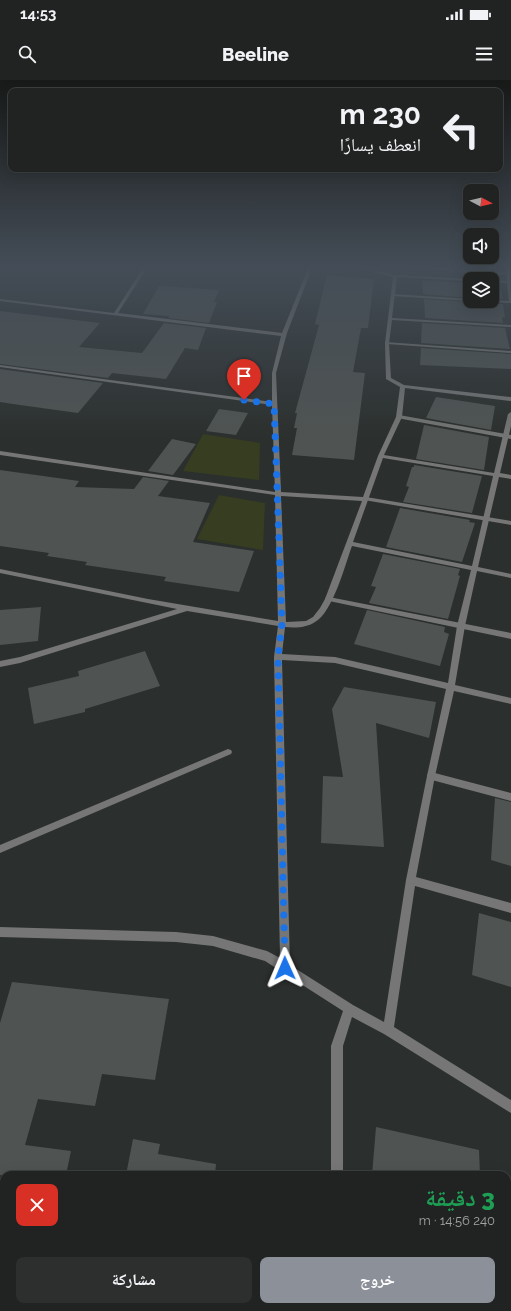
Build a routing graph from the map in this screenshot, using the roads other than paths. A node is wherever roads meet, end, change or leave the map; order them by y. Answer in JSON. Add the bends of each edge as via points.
{"nodes":[{"id":1,"x":203,"y":325,"type":"edge"},
{"id":2,"x":288,"y":325,"type":"edge"},
{"id":3,"x":389,"y":325,"type":"edge"},
{"id":4,"x":284,"y":335,"type":"junction"},
{"id":5,"x":387,"y":343,"type":"junction"},
{"id":6,"x":511,"y":352,"type":"edge"},
{"id":7,"x":0,"y":366,"type":"edge"},
{"id":8,"x":403,"y":386,"type":"junction"},
{"id":9,"x":511,"y":399,"type":"edge"},
{"id":10,"x":274,"y":404,"type":"junction"},
{"id":11,"x":511,"y":414,"type":"edge"},
{"id":12,"x":399,"y":417,"type":"junction"},
{"id":13,"x":508,"y":436,"type":"edge"},
{"id":14,"x":0,"y":453,"type":"edge"},
{"id":15,"x":381,"y":456,"type":"junction"},
{"id":16,"x":496,"y":474,"type":"junction"},
{"id":17,"x":511,"y":477,"type":"edge"},
{"id":18,"x":278,"y":494,"type":"junction"},
{"id":19,"x":366,"y":499,"type":"junction"},
{"id":20,"x":487,"y":519,"type":"junction"},
{"id":21,"x":511,"y":523,"type":"edge"},
{"id":22,"x":349,"y":543,"type":"junction"},
{"id":23,"x":476,"y":569,"type":"junction"},
{"id":24,"x":0,"y":571,"type":"edge"},
{"id":25,"x":511,"y":576,"type":"edge"},
{"id":26,"x":330,"y":599,"type":"junction"},
{"id":27,"x":185,"y":609,"type":"junction"},
{"id":28,"x":282,"y":624,"type":"junction"},
{"id":29,"x":461,"y":626,"type":"junction"},
{"id":30,"x":511,"y":636,"type":"edge"},
{"id":31,"x":278,"y":657,"type":"junction"},
{"id":32,"x":0,"y":664,"type":"edge"},
{"id":33,"x":451,"y":686,"type":"junction"},
{"id":34,"x":511,"y":701,"type":"edge"},
{"id":35,"x":228,"y":752,"type":"dead end"},
{"id":36,"x":431,"y":776,"type":"junction"},
{"id":37,"x":511,"y":797,"type":"edge"},
{"id":38,"x":0,"y":849,"type":"edge"},
{"id":39,"x":411,"y":880,"type":"junction"},
{"id":40,"x":511,"y":908,"type":"edge"},
{"id":41,"x":0,"y":932,"type":"edge"},
{"id":42,"x":285,"y":968,"type":"junction"},
{"id":43,"x":349,"y":1009,"type":"junction"},
{"id":44,"x":388,"y":1030,"type":"junction"},
{"id":45,"x":511,"y":1107,"type":"edge"},
{"id":46,"x":337,"y":1171,"type":"edge"}],
"edges":[{"from":1,"to":4,"type":"street"},
{"from":2,"to":4,"type":"street"},
{"from":3,"to":5,"type":"street"},
{"from":4,"to":10,"type":"street","via":[[274,373]]},
{"from":5,"to":6,"type":"street"},
{"from":5,"to":8,"type":"street","via":[[389,379]]},
{"from":7,"to":10,"type":"street"},
{"from":8,"to":9,"type":"street"},
{"from":8,"to":12,"type":"street"},
{"from":10,"to":18,"type":"street"},
{"from":11,"to":13,"type":"street"},
{"from":12,"to":13,"type":"street"},
{"from":12,"to":15,"type":"street"},
{"from":13,"to":16,"type":"street"},
{"from":14,"to":18,"type":"street"},
{"from":15,"to":16,"type":"street"},
{"from":15,"to":19,"type":"street"},
{"from":16,"to":17,"type":"street"},
{"from":16,"to":20,"type":"street"},
{"from":18,"to":19,"type":"street"},
{"from":18,"to":28,"type":"street"},
{"from":19,"to":20,"type":"street"},
{"from":19,"to":22,"type":"street"},
{"from":20,"to":21,"type":"street"},
{"from":20,"to":23,"type":"street"},
{"from":22,"to":23,"type":"street"},
{"from":22,"to":26,"type":"street"},
{"from":23,"to":25,"type":"street"},
{"from":23,"to":29,"type":"street"},
{"from":24,"to":27,"type":"street"},
{"from":26,"to":28,"type":"street","via":[[322,613],[307,623]]},
{"from":26,"to":29,"type":"street"},
{"from":27,"to":28,"type":"street"},
{"from":27,"to":32,"type":"street"},
{"from":28,"to":31,"type":"street"},
{"from":29,"to":30,"type":"street"},
{"from":29,"to":33,"type":"street"},
{"from":31,"to":33,"type":"street","via":[[335,660]]},
{"from":31,"to":42,"type":"street"},
{"from":33,"to":34,"type":"street"},
{"from":33,"to":36,"type":"street"},
{"from":35,"to":38,"type":"street"},
{"from":36,"to":37,"type":"street"},
{"from":36,"to":39,"type":"street"},
{"from":39,"to":40,"type":"street"},
{"from":39,"to":44,"type":"street"},
{"from":41,"to":42,"type":"street","via":[[176,937],[213,941],[267,956]]},
{"from":42,"to":43,"type":"street"},
{"from":43,"to":44,"type":"street"},
{"from":43,"to":46,"type":"street","via":[[337,1046]]},
{"from":44,"to":45,"type":"street"}]}
